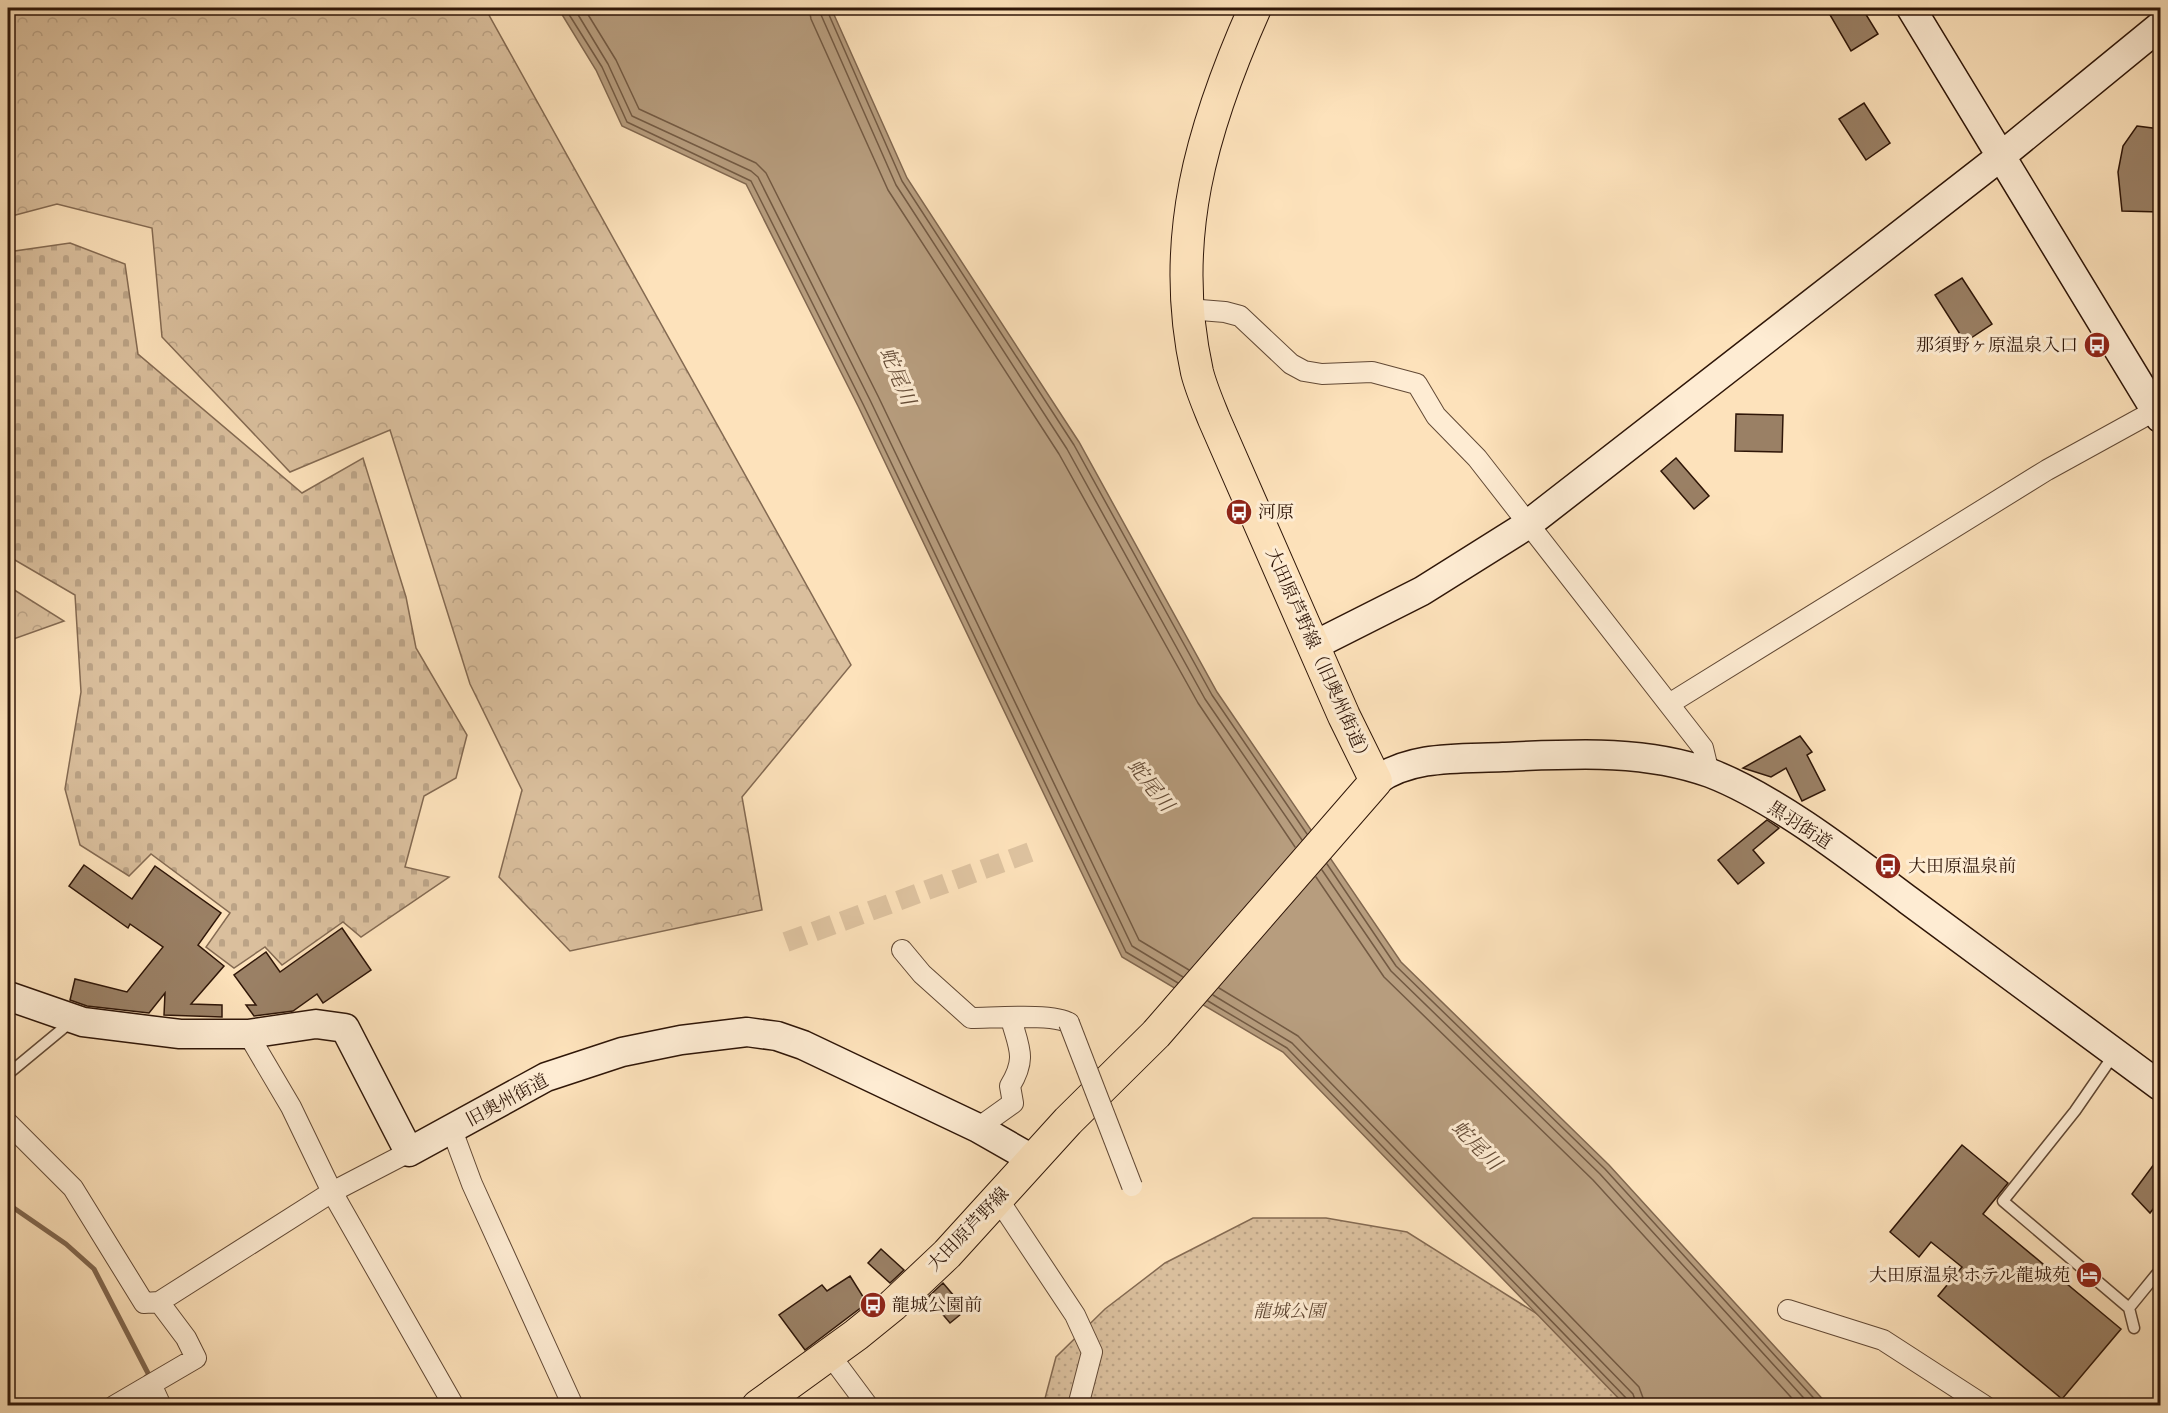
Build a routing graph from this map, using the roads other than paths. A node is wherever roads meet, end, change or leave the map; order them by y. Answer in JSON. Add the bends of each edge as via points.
{"nodes":[{"id":1,"x":1255,"y":8,"type":"edge"},
{"id":2,"x":1911,"y":8,"type":"edge"},
{"id":3,"x":2160,"y":26,"type":"edge"},
{"id":4,"x":2000,"y":157,"type":"junction"},
{"id":5,"x":1188,"y":309,"type":"junction"},
{"id":6,"x":2158,"y":414,"type":"edge"},
{"id":7,"x":1527,"y":525,"type":"junction"},
{"id":8,"x":1313,"y":646,"type":"junction"},
{"id":9,"x":1669,"y":704,"type":"junction"},
{"id":10,"x":1709,"y":773,"type":"junction"},
{"id":11,"x":1376,"y":781,"type":"junction"},
{"id":12,"x":902,"y":950,"type":"dead end"},
{"id":13,"x":8,"y":996,"type":"edge"},
{"id":14,"x":75,"y":1019,"type":"junction"},
{"id":15,"x":1011,"y":1019,"type":"junction"},
{"id":16,"x":248,"y":1034,"type":"junction"},
{"id":17,"x":2116,"y":1053,"type":"junction"},
{"id":18,"x":8,"y":1074,"type":"edge"},
{"id":19,"x":2160,"y":1086,"type":"edge"},
{"id":20,"x":8,"y":1123,"type":"edge"},
{"id":21,"x":978,"y":1128,"type":"junction"},
{"id":22,"x":452,"y":1130,"type":"junction"},
{"id":23,"x":409,"y":1152,"type":"junction"},
{"id":24,"x":1032,"y":1159,"type":"junction"},
{"id":25,"x":1132,"y":1186,"type":"dead end"},
{"id":26,"x":332,"y":1192,"type":"junction"},
{"id":27,"x":998,"y":1199,"type":"junction"},
{"id":28,"x":2160,"y":1270,"type":"edge"},
{"id":29,"x":159,"y":1302,"type":"junction"},
{"id":30,"x":2128,"y":1308,"type":"junction"},
{"id":31,"x":1788,"y":1310,"type":"dead end"},
{"id":32,"x":2134,"y":1328,"type":"dead end"},
{"id":33,"x":830,"y":1355,"type":"junction"},
{"id":34,"x":151,"y":1384,"type":"junction"},
{"id":35,"x":114,"y":1406,"type":"edge"},
{"id":36,"x":161,"y":1406,"type":"edge"},
{"id":37,"x":454,"y":1406,"type":"edge"},
{"id":38,"x":573,"y":1406,"type":"edge"},
{"id":39,"x":758,"y":1406,"type":"edge"},
{"id":40,"x":868,"y":1406,"type":"edge"},
{"id":41,"x":1078,"y":1406,"type":"edge"},
{"id":42,"x":1985,"y":1406,"type":"edge"}],
"edges":[{"from":1,"to":5,"type":"main road","name":"大田原芦野線（旧奥州街道）","via":[[1234,53],[1194,184],[1187,226]]},
{"from":2,"to":4,"type":"street"},
{"from":3,"to":4,"type":"street"},
{"from":4,"to":6,"type":"street"},
{"from":4,"to":7,"type":"street"},
{"from":5,"to":7,"type":"street","via":[[1240,316],[1291,364],[1304,371],[1372,372],[1417,384],[1436,416],[1477,458]]},
{"from":5,"to":8,"type":"main road","name":"大田原芦野線（旧奥州街道）","via":[[1197,374]]},
{"from":6,"to":9,"type":"street","via":[[2047,470]]},
{"from":7,"to":8,"type":"street","via":[[1422,591]]},
{"from":7,"to":9,"type":"street"},
{"from":8,"to":11,"type":"main road","name":"大田原芦野線（旧奥州街道）"},
{"from":9,"to":10,"type":"street","via":[[1703,748]]},
{"from":10,"to":11,"type":"street","name":"黒羽街道","via":[[1636,757],[1540,755],[1425,762],[1402,766]]},
{"from":10,"to":17,"type":"street","name":"黒羽街道","via":[[1744,789],[1812,831]]},
{"from":11,"to":24,"type":"main road","name":"大田原芦野線（旧奥州街道）","via":[[1156,1034]]},
{"from":12,"to":15,"type":"street","via":[[930,982],[971,1018]]},
{"from":13,"to":14,"type":"street"},
{"from":14,"to":16,"type":"street","via":[[180,1034]]},
{"from":14,"to":18,"type":"lane"},
{"from":15,"to":21,"type":"street","via":[[1021,1069],[1010,1086],[1013,1103]]},
{"from":15,"to":25,"type":"street","bridge":true,"via":[[1057,1018],[1069,1023]]},
{"from":16,"to":23,"type":"street","via":[[316,1024],[345,1028]]},
{"from":16,"to":26,"type":"street","via":[[291,1107]]},
{"from":17,"to":19,"type":"street","name":"黒羽街道"},
{"from":17,"to":30,"type":"lane","via":[[2003,1201]]},
{"from":20,"to":29,"type":"street","via":[[73,1188],[144,1303]]},
{"from":21,"to":22,"type":"street","name":"旧奥州街道","via":[[803,1045],[747,1032],[681,1040],[586,1062],[546,1077]]},
{"from":21,"to":24,"type":"street","name":"旧奥州街道"},
{"from":22,"to":23,"type":"street","name":"旧奥州街道"},
{"from":22,"to":38,"type":"street","via":[[472,1184]]},
{"from":23,"to":26,"type":"street","name":"旧奥州街道"},
{"from":24,"to":27,"type":"main road","name":"大田原芦野線"},
{"from":26,"to":29,"type":"street","name":"旧奥州街道"},
{"from":26,"to":37,"type":"street"},
{"from":27,"to":33,"type":"main road","name":"大田原芦野線","via":[[893,1305]]},
{"from":27,"to":41,"type":"street","via":[[1075,1315],[1092,1352]]},
{"from":28,"to":30,"type":"lane"},
{"from":29,"to":34,"type":"street","via":[[196,1358]]},
{"from":30,"to":32,"type":"lane"},
{"from":31,"to":42,"type":"street","via":[[1883,1340]]},
{"from":33,"to":39,"type":"main road","name":"大田原芦野線"},
{"from":33,"to":40,"type":"street"},
{"from":34,"to":35,"type":"street"},
{"from":34,"to":36,"type":"street"}]}
